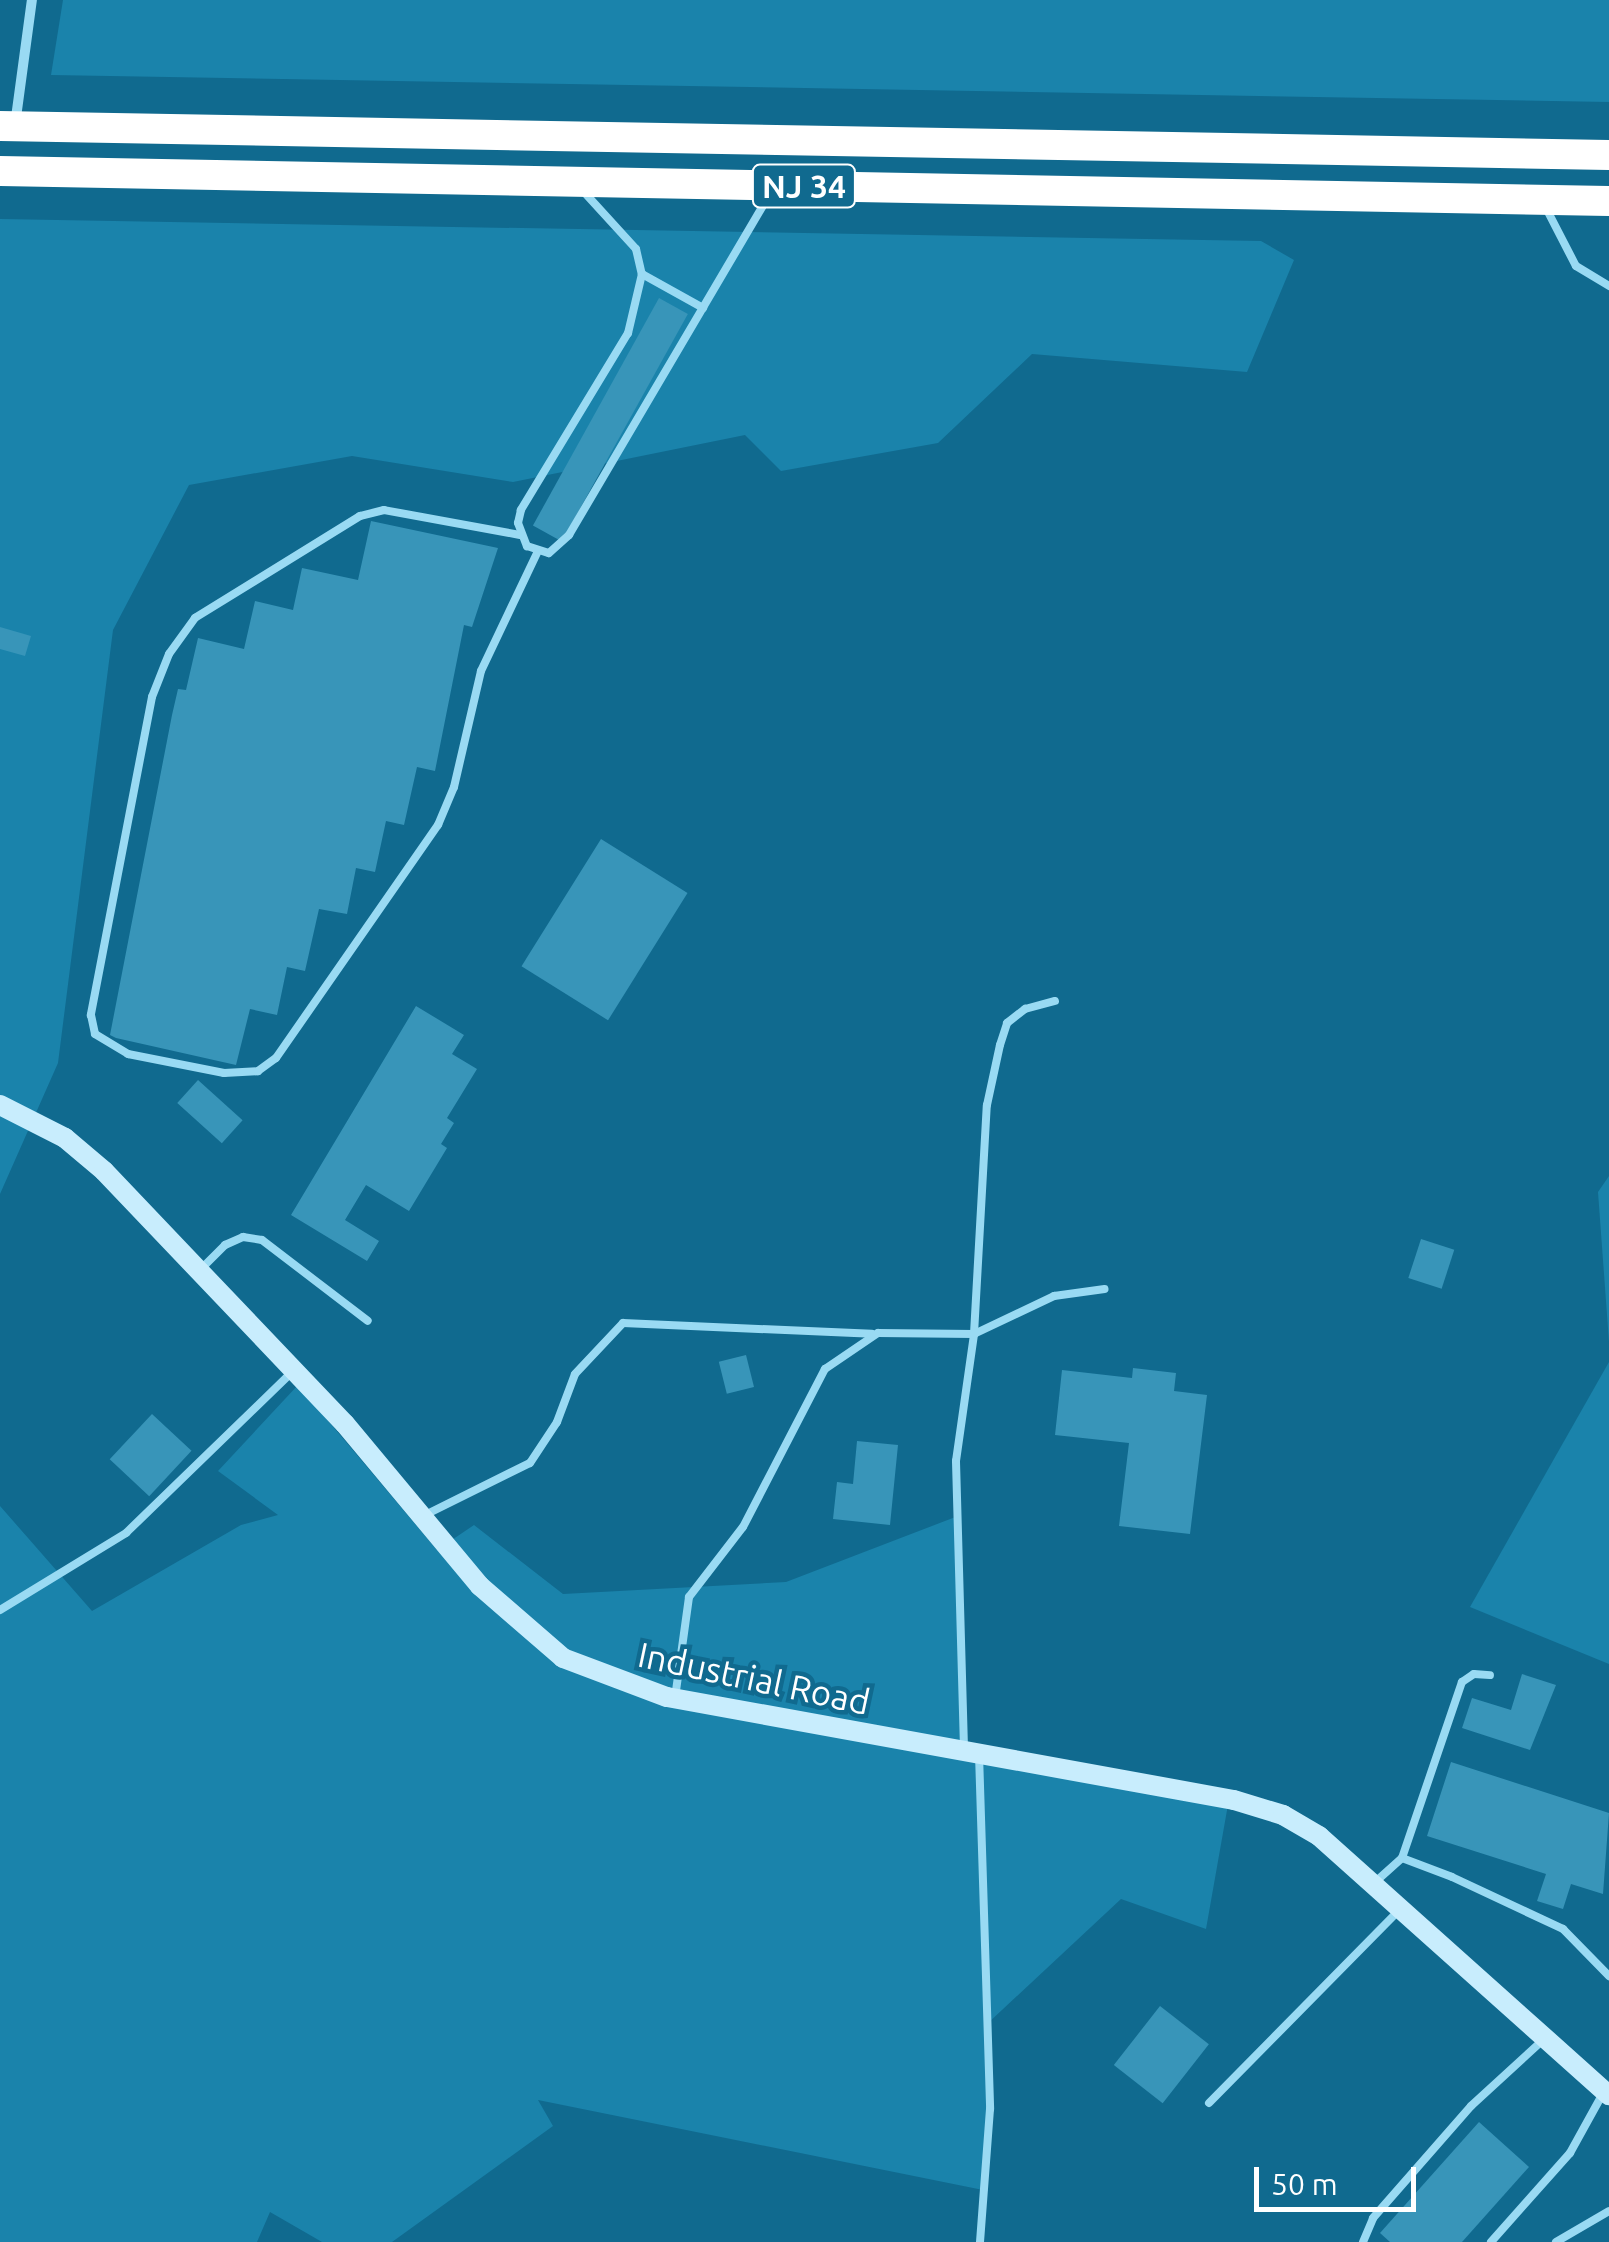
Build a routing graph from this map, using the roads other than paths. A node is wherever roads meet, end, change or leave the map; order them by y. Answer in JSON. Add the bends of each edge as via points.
{"nodes":[{"id":1,"x":32,"y":0,"type":"edge"},
{"id":2,"x":7,"y":126,"type":"edge"},
{"id":3,"x":1609,"y":155,"type":"edge"},
{"id":4,"x":0,"y":171,"type":"edge"},
{"id":5,"x":574,"y":182,"type":"junction"},
{"id":6,"x":776,"y":185,"type":"junction"},
{"id":7,"x":1542,"y":200,"type":"junction"},
{"id":8,"x":1609,"y":201,"type":"edge"},
{"id":9,"x":642,"y":274,"type":"junction"},
{"id":10,"x":1609,"y":286,"type":"edge"},
{"id":11,"x":703,"y":308,"type":"junction"},
{"id":12,"x":520,"y":534,"type":"junction"},
{"id":13,"x":538,"y":551,"type":"junction"},
{"id":14,"x":1055,"y":1001,"type":"dead end"},
{"id":15,"x":4,"y":1107,"type":"edge"},
{"id":16,"x":201,"y":1270,"type":"junction"},
{"id":17,"x":1105,"y":1289,"type":"dead end"},
{"id":18,"x":368,"y":1321,"type":"dead end"},
{"id":19,"x":876,"y":1334,"type":"junction"},
{"id":20,"x":974,"y":1334,"type":"junction"},
{"id":21,"x":294,"y":1370,"type":"junction"},
{"id":22,"x":423,"y":1516,"type":"junction"},
{"id":23,"x":0,"y":1610,"type":"edge"},
{"id":24,"x":1490,"y":1675,"type":"dead end"},
{"id":25,"x":674,"y":1699,"type":"junction"},
{"id":26,"x":971,"y":1752,"type":"junction"},
{"id":27,"x":1402,"y":1858,"type":"junction"},
{"id":28,"x":1373,"y":1884,"type":"junction"},
{"id":29,"x":1400,"y":1908,"type":"junction"},
{"id":30,"x":1609,"y":1976,"type":"edge"},
{"id":31,"x":1545,"y":2038,"type":"junction"},
{"id":32,"x":1606,"y":2092,"type":"edge"},
{"id":33,"x":1209,"y":2103,"type":"dead end"},
{"id":34,"x":1609,"y":2211,"type":"edge"},
{"id":35,"x":980,"y":2242,"type":"edge"},
{"id":36,"x":1363,"y":2242,"type":"edge"},
{"id":37,"x":1491,"y":2242,"type":"edge"},
{"id":38,"x":1556,"y":2242,"type":"edge"}],
"edges":[{"from":1,"to":2,"type":"street"},
{"from":2,"to":3,"type":"highway","number":"NJ 34"},
{"from":4,"to":5,"type":"highway","number":"NJ 34"},
{"from":5,"to":6,"type":"highway","number":"NJ 34"},
{"from":5,"to":9,"type":"lane","via":[[636,250]]},
{"from":6,"to":7,"type":"highway","number":"NJ 34"},
{"from":6,"to":11,"type":"lane"},
{"from":7,"to":8,"type":"highway","number":"NJ 34"},
{"from":7,"to":10,"type":"lane","via":[[1576,266]]},
{"from":9,"to":11,"type":"lane"},
{"from":9,"to":12,"type":"lane","via":[[628,333],[521,510]]},
{"from":11,"to":13,"type":"lane","via":[[569,536],[560,548]]},
{"from":12,"to":13,"type":"lane"},
{"from":12,"to":13,"type":"lane","via":[[384,510],[360,516],[196,618],[169,654],[152,697],[90,1015],[95,1034],[110,1047],[224,1073],[258,1071],[295,1036],[438,825],[454,787],[480,671]]},
{"from":14,"to":20,"type":"lane","via":[[1025,1009],[1008,1023],[1000,1045],[986,1104]]},
{"from":15,"to":16,"type":"street","name":"Industrial Road","via":[[65,1138]]},
{"from":16,"to":18,"type":"lane","via":[[226,1245],[243,1237],[262,1240]]},
{"from":16,"to":21,"type":"street","name":"Industrial Road"},
{"from":17,"to":20,"type":"lane","via":[[1054,1296]]},
{"from":19,"to":20,"type":"lane"},
{"from":19,"to":22,"type":"lane","via":[[623,1323],[576,1374],[557,1422],[530,1463]]},
{"from":19,"to":25,"type":"lane","via":[[825,1369],[743,1527],[689,1598]]},
{"from":20,"to":26,"type":"lane","via":[[956,1461]]},
{"from":21,"to":22,"type":"street","name":"Industrial Road"},
{"from":21,"to":23,"type":"lane","via":[[126,1533]]},
{"from":22,"to":25,"type":"street","name":"Industrial Road","via":[[480,1586],[563,1658]]},
{"from":24,"to":27,"type":"lane","via":[[1462,1682]]},
{"from":25,"to":26,"type":"street","name":"Industrial Road"},
{"from":26,"to":28,"type":"street","name":"Industrial Road","via":[[1261,1806],[1320,1836]]},
{"from":26,"to":35,"type":"lane","via":[[990,2109]]},
{"from":27,"to":28,"type":"lane"},
{"from":27,"to":30,"type":"lane","via":[[1563,1928]]},
{"from":28,"to":29,"type":"street","name":"Industrial Road"},
{"from":29,"to":31,"type":"street","name":"Industrial Road"},
{"from":29,"to":33,"type":"lane"},
{"from":31,"to":32,"type":"street","name":"Industrial Road"},
{"from":31,"to":36,"type":"lane","via":[[1471,2106],[1373,2218]]},
{"from":32,"to":37,"type":"lane","via":[[1570,2153]]},
{"from":34,"to":38,"type":"lane"}]}
